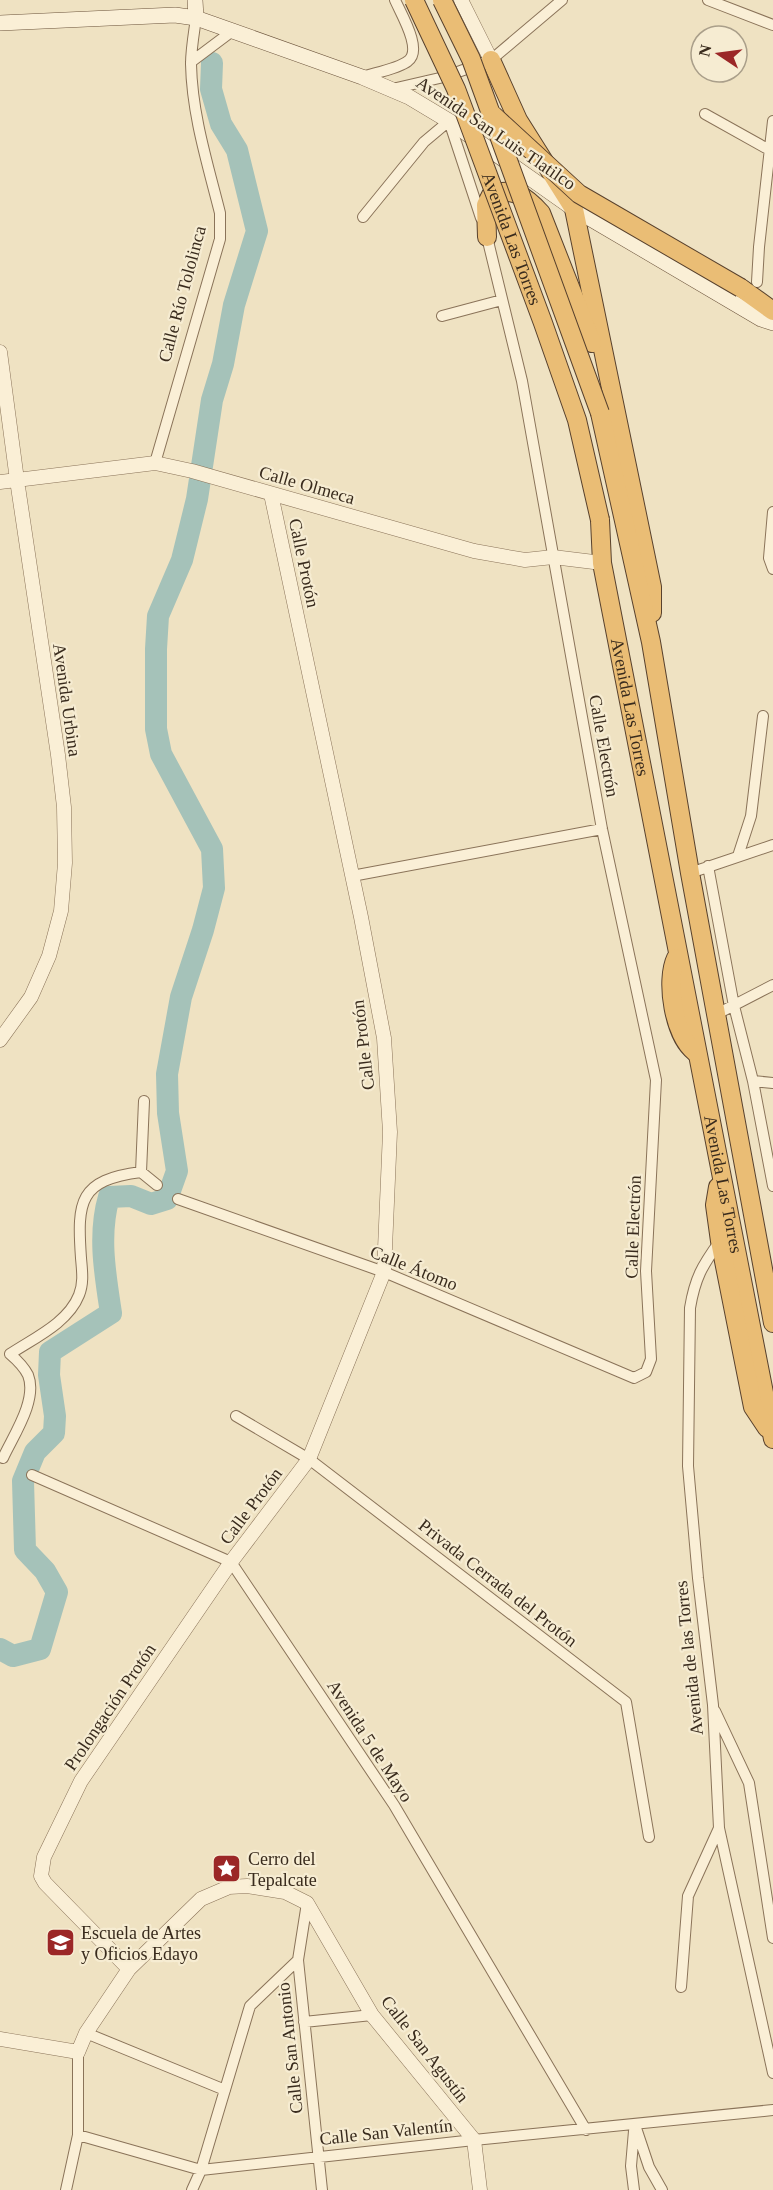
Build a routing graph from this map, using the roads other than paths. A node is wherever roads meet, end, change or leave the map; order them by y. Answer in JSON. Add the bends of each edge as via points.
{"nodes":[{"id":1,"x":195,"y":0,"type":"edge"},
{"id":2,"x":395,"y":0,"type":"edge"},
{"id":3,"x":414,"y":0,"type":"edge"},
{"id":4,"x":442,"y":0,"type":"edge"},
{"id":5,"x":461,"y":0,"type":"edge"},
{"id":6,"x":562,"y":0,"type":"edge"},
{"id":7,"x":708,"y":0,"type":"edge"},
{"id":8,"x":196,"y":18,"type":"junction"},
{"id":9,"x":0,"y":23,"type":"edge"},
{"id":10,"x":773,"y":25,"type":"edge"},
{"id":11,"x":231,"y":32,"type":"junction"},
{"id":12,"x":491,"y":60,"type":"junction"},
{"id":13,"x":191,"y":62,"type":"junction"},
{"id":14,"x":362,"y":77,"type":"junction"},
{"id":15,"x":392,"y":89,"type":"junction"},
{"id":16,"x":490,"y":112,"type":"junction"},
{"id":17,"x":705,"y":114,"type":"dead end"},
{"id":18,"x":449,"y":121,"type":"junction"},
{"id":19,"x":773,"y":122,"type":"edge"},
{"id":20,"x":771,"y":152,"type":"edge"},
{"id":21,"x":574,"y":209,"type":"junction"},
{"id":22,"x":363,"y":217,"type":"dead end"},
{"id":23,"x":487,"y":237,"type":"junction"},
{"id":24,"x":556,"y":247,"type":"junction"},
{"id":25,"x":749,"y":285,"type":"junction"},
{"id":26,"x":502,"y":300,"type":"junction"},
{"id":27,"x":773,"y":311,"type":"edge"},
{"id":28,"x":442,"y":316,"type":"dead end"},
{"id":29,"x":773,"y":323,"type":"edge"},
{"id":30,"x":0,"y":352,"type":"edge"},
{"id":31,"x":613,"y":398,"type":"junction"},
{"id":32,"x":154,"y":463,"type":"junction"},
{"id":33,"x":16,"y":480,"type":"junction"},
{"id":34,"x":0,"y":482,"type":"edge"},
{"id":35,"x":271,"y":494,"type":"junction"},
{"id":36,"x":773,"y":512,"type":"edge"},
{"id":37,"x":553,"y":557,"type":"junction"},
{"id":38,"x":772,"y":562,"type":"edge"},
{"id":39,"x":602,"y":563,"type":"junction"},
{"id":40,"x":651,"y":642,"type":"junction"},
{"id":41,"x":763,"y":716,"type":"dead end"},
{"id":42,"x":602,"y":829,"type":"junction"},
{"id":43,"x":773,"y":844,"type":"edge"},
{"id":44,"x":738,"y":856,"type":"junction"},
{"id":45,"x":708,"y":866,"type":"junction"},
{"id":46,"x":690,"y":873,"type":"junction"},
{"id":47,"x":352,"y":876,"type":"junction"},
{"id":48,"x":773,"y":985,"type":"edge"},
{"id":49,"x":734,"y":1006,"type":"junction"},
{"id":50,"x":717,"y":1014,"type":"junction"},
{"id":51,"x":0,"y":1040,"type":"edge"},
{"id":52,"x":753,"y":1081,"type":"junction"},
{"id":53,"x":773,"y":1083,"type":"edge"},
{"id":54,"x":144,"y":1101,"type":"dead end"},
{"id":55,"x":721,"y":1168,"type":"junction"},
{"id":56,"x":141,"y":1172,"type":"junction"},
{"id":57,"x":157,"y":1185,"type":"dead end"},
{"id":58,"x":773,"y":1186,"type":"edge"},
{"id":59,"x":178,"y":1199,"type":"dead end"},
{"id":60,"x":720,"y":1241,"type":"junction"},
{"id":61,"x":384,"y":1272,"type":"junction"},
{"id":62,"x":773,"y":1323,"type":"edge"},
{"id":63,"x":5,"y":1353,"type":"edge"},
{"id":64,"x":634,"y":1378,"type":"joint"},
{"id":65,"x":236,"y":1416,"type":"dead end"},
{"id":66,"x":773,"y":1437,"type":"edge"},
{"id":67,"x":309,"y":1458,"type":"junction"},
{"id":68,"x":4,"y":1459,"type":"edge"},
{"id":69,"x":32,"y":1475,"type":"dead end"},
{"id":70,"x":231,"y":1562,"type":"junction"},
{"id":71,"x":713,"y":1705,"type":"junction"},
{"id":72,"x":719,"y":1828,"type":"junction"},
{"id":73,"x":649,"y":1838,"type":"dead end"},
{"id":74,"x":307,"y":1903,"type":"junction"},
{"id":75,"x":771,"y":1923,"type":"edge"},
{"id":76,"x":773,"y":1938,"type":"edge"},
{"id":77,"x":298,"y":1960,"type":"junction"},
{"id":78,"x":129,"y":1969,"type":"junction"},
{"id":79,"x":681,"y":1987,"type":"dead end"},
{"id":80,"x":372,"y":2015,"type":"junction"},
{"id":81,"x":304,"y":2022,"type":"junction"},
{"id":82,"x":86,"y":2033,"type":"junction"},
{"id":83,"x":0,"y":2039,"type":"edge"},
{"id":84,"x":78,"y":2052,"type":"junction"},
{"id":85,"x":773,"y":2073,"type":"edge"},
{"id":86,"x":225,"y":2090,"type":"junction"},
{"id":87,"x":773,"y":2110,"type":"edge"},
{"id":88,"x":635,"y":2125,"type":"junction"},
{"id":89,"x":586,"y":2130,"type":"junction"},
{"id":90,"x":78,"y":2135,"type":"junction"},
{"id":91,"x":474,"y":2139,"type":"junction"},
{"id":92,"x":318,"y":2156,"type":"junction"},
{"id":93,"x":201,"y":2170,"type":"junction"},
{"id":94,"x":66,"y":2190,"type":"edge"},
{"id":95,"x":192,"y":2190,"type":"edge"},
{"id":96,"x":322,"y":2190,"type":"edge"},
{"id":97,"x":480,"y":2190,"type":"edge"},
{"id":98,"x":634,"y":2190,"type":"edge"},
{"id":99,"x":662,"y":2190,"type":"edge"}],
"edges":[{"from":1,"to":8,"type":"main road","name":"Calle Río Tololinca"},
{"from":2,"to":14,"type":"street","via":[[414,44],[413,56],[407,62]]},
{"from":3,"to":39,"type":"highway","name":"Avenida Las Torres","bridge":true,"via":[[456,89],[577,420],[600,520]]},
{"from":4,"to":16,"type":"highway","name":"Avenida Las Torres","bridge":true,"via":[[471,59]]},
{"from":5,"to":12,"type":"street"},
{"from":6,"to":12,"type":"street"},
{"from":7,"to":10,"type":"street"},
{"from":8,"to":9,"type":"main road","name":"Avenida San Luis Tlatilco","via":[[150,15]]},
{"from":8,"to":11,"type":"main road","name":"Avenida San Luis Tlatilco"},
{"from":8,"to":13,"type":"street","name":"Calle Río Tololinca"},
{"from":11,"to":13,"type":"street"},
{"from":11,"to":14,"type":"main road","name":"Avenida San Luis Tlatilco"},
{"from":12,"to":15,"type":"street","via":[[444,77]]},
{"from":12,"to":21,"type":"highway","via":[[518,120]]},
{"from":13,"to":32,"type":"street","name":"Calle Río Tololinca","via":[[195,111],[220,213],[220,239]]},
{"from":14,"to":15,"type":"main road","name":"Avenida San Luis Tlatilco"},
{"from":15,"to":18,"type":"main road","name":"Avenida San Luis Tlatilco"},
{"from":16,"to":25,"type":"highway","bridge":true,"via":[[579,194]]},
{"from":16,"to":40,"type":"highway","name":"Avenida Las Torres","bridge":true,"via":[[600,413]]},
{"from":17,"to":20,"type":"street"},
{"from":18,"to":21,"type":"main road","name":"Avenida San Luis Tlatilco"},
{"from":18,"to":22,"type":"street","via":[[424,141]]},
{"from":18,"to":23,"type":"street","name":"Calle Electrón"},
{"from":19,"to":20,"type":"street"},
{"from":20,"to":25,"type":"street","via":[[759,247]]},
{"from":21,"to":24,"type":"highway","via":[[564,216]]},
{"from":21,"to":29,"type":"main road","name":"Avenida San Luis Tlatilco"},
{"from":21,"to":31,"type":"highway"},
{"from":23,"to":24,"type":"highway","via":[[486,205],[491,195],[516,192],[542,213]]},
{"from":23,"to":26,"type":"street","name":"Calle Electrón"},
{"from":24,"to":31,"type":"highway"},
{"from":25,"to":27,"type":"highway"},
{"from":26,"to":28,"type":"street"},
{"from":26,"to":37,"type":"street","name":"Calle Electrón","via":[[522,381]]},
{"from":30,"to":33,"type":"street","name":"Avenida Urbina"},
{"from":31,"to":40,"type":"highway","via":[[652,587]]},
{"from":32,"to":33,"type":"street","name":"Calle Olmeca"},
{"from":32,"to":35,"type":"street","name":"Calle Olmeca"},
{"from":33,"to":34,"type":"street","name":"Calle Olmeca"},
{"from":33,"to":51,"type":"street","name":"Avenida Urbina","via":[[59,765],[65,863],[61,911],[49,956],[32,997]]},
{"from":35,"to":37,"type":"street","name":"Calle Olmeca","via":[[474,551],[525,560]]},
{"from":35,"to":47,"type":"street","name":"Calle Protón"},
{"from":36,"to":38,"type":"street"},
{"from":37,"to":39,"type":"street","name":"Calle Olmeca"},
{"from":37,"to":42,"type":"street","name":"Calle Electrón"},
{"from":39,"to":55,"type":"highway","name":"Avenida Las Torres"},
{"from":40,"to":46,"type":"highway","name":"Avenida Las Torres"},
{"from":41,"to":44,"type":"street","via":[[751,816]]},
{"from":42,"to":47,"type":"street"},
{"from":42,"to":64,"type":"street","name":"Calle Electrón","via":[[657,1080],[646,1271],[651,1359],[646,1372]]},
{"from":43,"to":44,"type":"street"},
{"from":44,"to":45,"type":"street"},
{"from":45,"to":46,"type":"street"},
{"from":45,"to":49,"type":"street"},
{"from":46,"to":50,"type":"highway","name":"Avenida Las Torres"},
{"from":47,"to":61,"type":"street","name":"Calle Protón","via":[[384,1038],[390,1132]]},
{"from":48,"to":49,"type":"street"},
{"from":49,"to":50,"type":"street"},
{"from":49,"to":52,"type":"street"},
{"from":50,"to":62,"type":"highway","name":"Avenida Las Torres"},
{"from":52,"to":53,"type":"street"},
{"from":52,"to":58,"type":"street"},
{"from":54,"to":56,"type":"street"},
{"from":55,"to":60,"type":"highway","via":[[716,1205]]},
{"from":55,"to":66,"type":"highway","name":"Avenida Las Torres"},
{"from":56,"to":57,"type":"street"},
{"from":56,"to":63,"type":"street","via":[[106,1179],[94,1186],[80,1214],[82,1278],[72,1309],[62,1320]]},
{"from":59,"to":61,"type":"street","name":"Calle Átomo"},
{"from":60,"to":66,"type":"highway","via":[[753,1407]]},
{"from":60,"to":71,"type":"street","name":"Avenida de las Torres","via":[[701,1266],[690,1308],[688,1466]]},
{"from":61,"to":64,"type":"street","name":"Calle Átomo"},
{"from":61,"to":67,"type":"street","name":"Calle Protón"},
{"from":63,"to":68,"type":"street","via":[[20,1364],[31,1390]]},
{"from":65,"to":67,"type":"street","name":"Privada Cerrada del Protón"},
{"from":67,"to":70,"type":"street","name":"Calle Protón"},
{"from":67,"to":73,"type":"street","name":"Privada Cerrada del Protón","via":[[626,1702]]},
{"from":69,"to":70,"type":"street"},
{"from":70,"to":78,"type":"street","name":"Prolongación Protón","via":[[81,1780],[44,1857],[45,1883]]},
{"from":70,"to":89,"type":"street","name":"Avenida 5 de Mayo","via":[[394,1805]]},
{"from":71,"to":72,"type":"street","name":"Avenida de las Torres"},
{"from":71,"to":75,"type":"street","via":[[749,1783]]},
{"from":72,"to":79,"type":"street","via":[[688,1896]]},
{"from":72,"to":85,"type":"street","name":"Avenida de las Torres"},
{"from":74,"to":77,"type":"street","name":"Calle San Antonio"},
{"from":74,"to":78,"type":"street","via":[[265,1887],[229,1887],[214,1892],[201,1899]]},
{"from":74,"to":80,"type":"street","name":"Calle San Agustín"},
{"from":75,"to":76,"type":"street"},
{"from":77,"to":81,"type":"street","name":"Calle San Antonio"},
{"from":77,"to":86,"type":"street","via":[[250,2006]]},
{"from":78,"to":82,"type":"street"},
{"from":80,"to":81,"type":"street"},
{"from":80,"to":91,"type":"street","name":"Calle San Agustín"},
{"from":81,"to":92,"type":"street","name":"Calle San Antonio"},
{"from":82,"to":84,"type":"street"},
{"from":82,"to":86,"type":"street"},
{"from":83,"to":84,"type":"street"},
{"from":84,"to":90,"type":"street"},
{"from":86,"to":93,"type":"street"},
{"from":87,"to":88,"type":"street","name":"Calle San Valentín"},
{"from":88,"to":89,"type":"street","name":"Calle San Valentín"},
{"from":88,"to":98,"type":"street","via":[[631,2166]]},
{"from":88,"to":99,"type":"street","via":[[649,2167]]},
{"from":89,"to":91,"type":"street","name":"Calle San Valentín"},
{"from":90,"to":93,"type":"street","name":"Calle San Valentín"},
{"from":90,"to":94,"type":"street"},
{"from":91,"to":92,"type":"street","name":"Calle San Valentín"},
{"from":91,"to":97,"type":"street"},
{"from":92,"to":93,"type":"street","name":"Calle San Valentín"},
{"from":92,"to":96,"type":"street","name":"Calle San Antonio"},
{"from":93,"to":95,"type":"street"}]}
